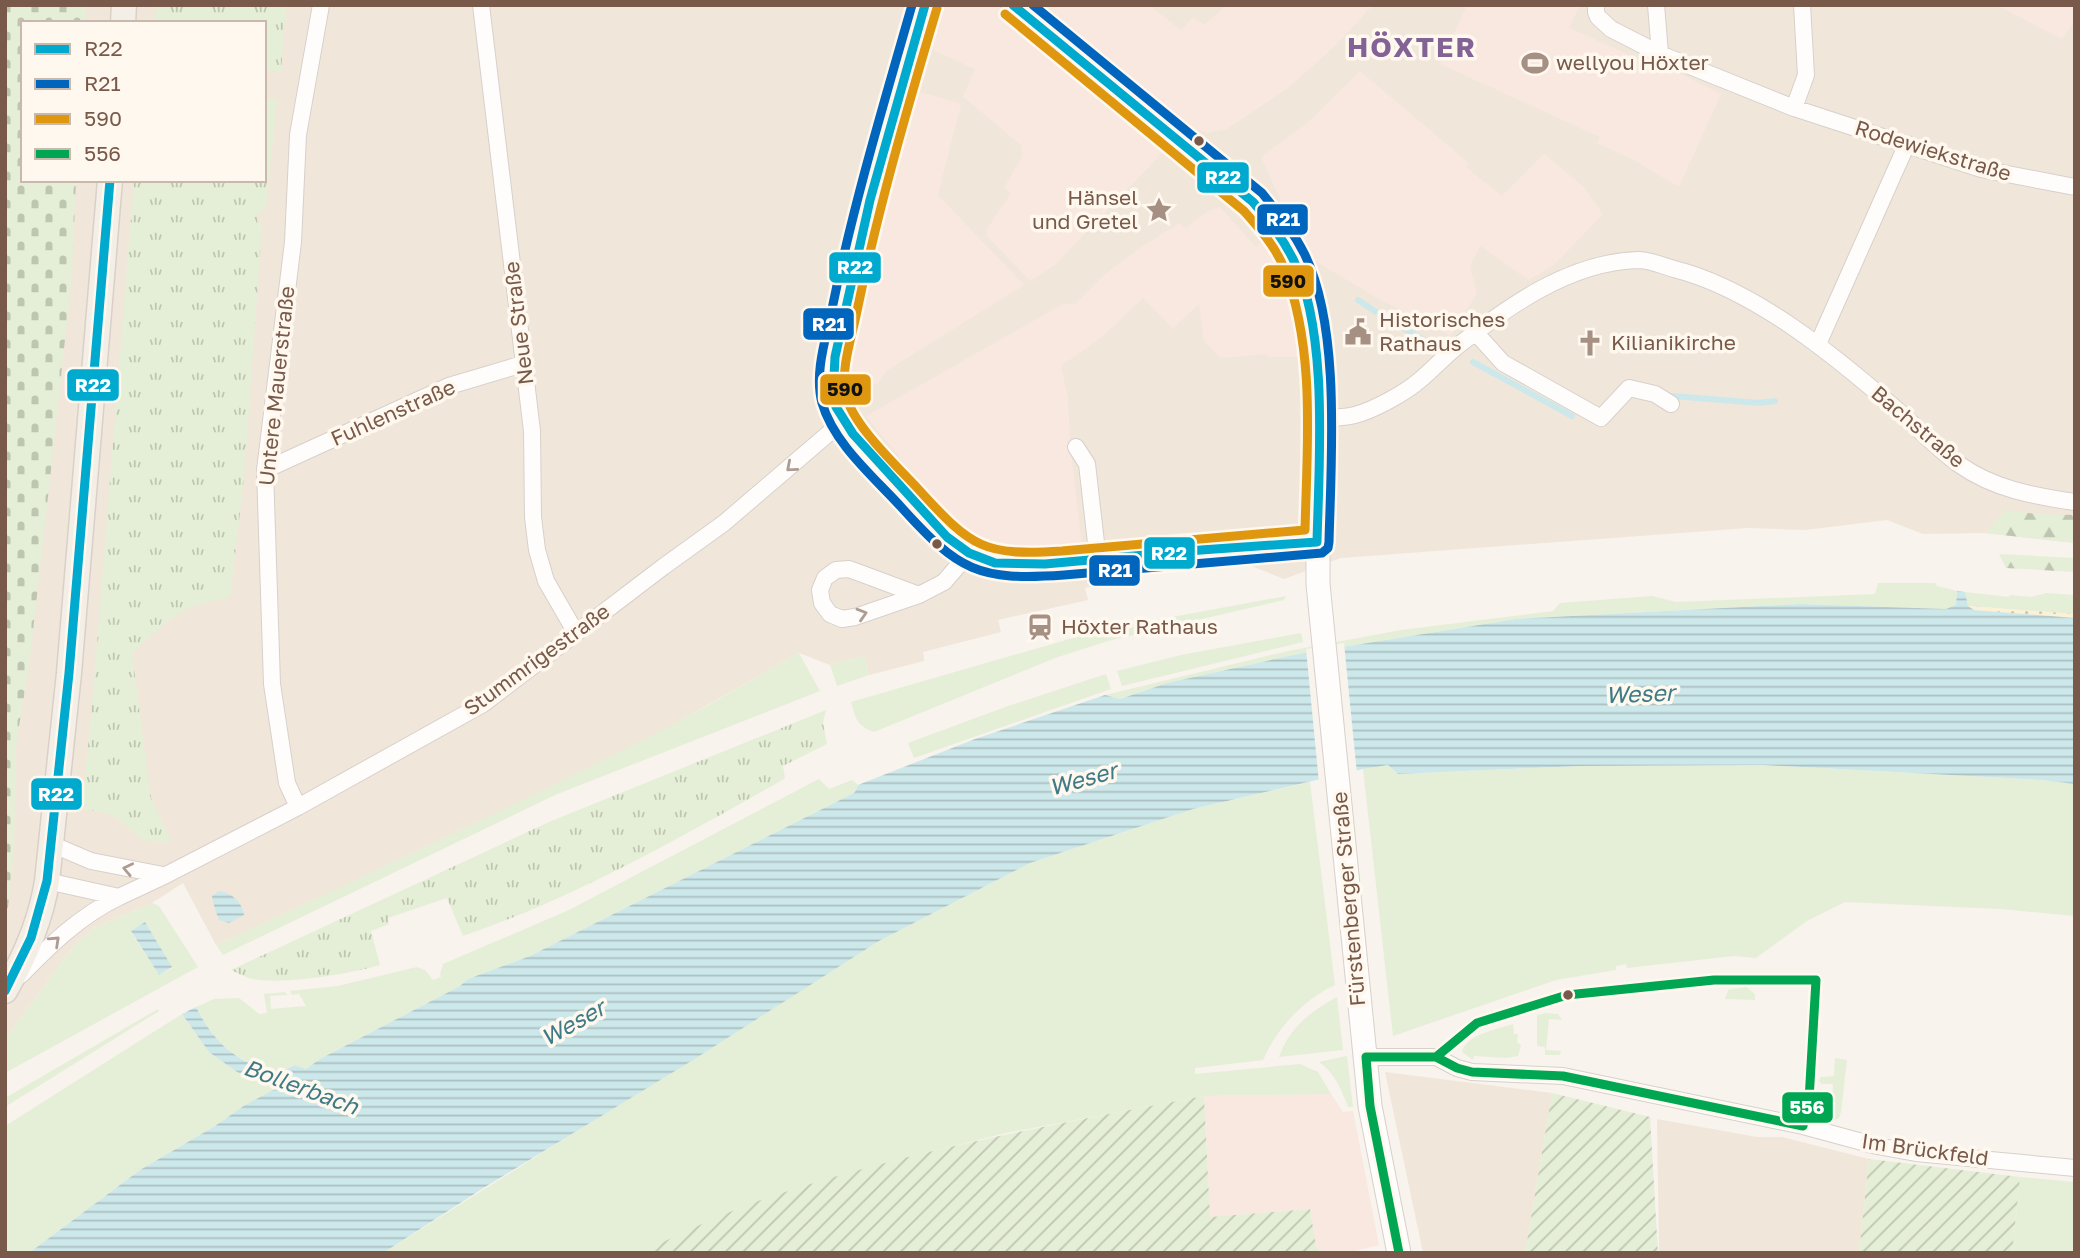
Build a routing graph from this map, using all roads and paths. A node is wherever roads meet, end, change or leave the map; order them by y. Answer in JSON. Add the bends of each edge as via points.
{"nodes":[{"id":1,"x":321,"y":5,"type":"edge"},
{"id":2,"x":481,"y":5,"type":"edge"},
{"id":3,"x":925,"y":5,"type":"edge"},
{"id":4,"x":1596,"y":5,"type":"edge"},
{"id":5,"x":1656,"y":5,"type":"edge"},
{"id":6,"x":1802,"y":5,"type":"edge"},
{"id":7,"x":1023,"y":9,"type":"edge"},
{"id":8,"x":1660,"y":54,"type":"junction"},
{"id":9,"x":1794,"y":108,"type":"junction"},
{"id":10,"x":1907,"y":144,"type":"junction"},
{"id":11,"x":110,"y":182,"type":"edge"},
{"id":12,"x":2075,"y":187,"type":"edge"},
{"id":13,"x":1476,"y":333,"type":"junction"},
{"id":14,"x":1818,"y":344,"type":"junction"},
{"id":15,"x":523,"y":364,"type":"junction"},
{"id":16,"x":1671,"y":404,"type":"dead end"},
{"id":17,"x":1318,"y":418,"type":"junction"},
{"id":18,"x":842,"y":422,"type":"junction"},
{"id":19,"x":1076,"y":447,"type":"dead end"},
{"id":20,"x":265,"y":470,"type":"junction"},
{"id":21,"x":2075,"y":502,"type":"edge"},
{"id":22,"x":1317,"y":542,"type":"junction"},
{"id":23,"x":969,"y":553,"type":"junction"},
{"id":24,"x":1098,"y":560,"type":"junction"},
{"id":25,"x":919,"y":595,"type":"junction"},
{"id":26,"x":576,"y":633,"type":"junction"},
{"id":27,"x":298,"y":807,"type":"junction"},
{"id":28,"x":51,"y":844,"type":"junction"},
{"id":29,"x":166,"y":876,"type":"junction"},
{"id":30,"x":47,"y":881,"type":"junction"},
{"id":31,"x":119,"y":897,"type":"junction"},
{"id":32,"x":6,"y":990,"type":"edge"},
{"id":33,"x":1366,"y":1057,"type":"junction"},
{"id":34,"x":2075,"y":1168,"type":"edge"},
{"id":35,"x":1399,"y":1253,"type":"edge"}],
"edges":[{"from":1,"to":20,"type":"street","name":"Untere Mauerstraße","via":[[298,135],[293,242]]},
{"from":2,"to":15,"type":"street","name":"Neue Straße"},
{"from":3,"to":18,"type":"main road","via":[[847,296],[832,396]]},
{"from":4,"to":8,"type":"street","name":"Rodewiekstraße","via":[[1604,24]]},
{"from":5,"to":8,"type":"street"},
{"from":6,"to":9,"type":"street","via":[[1806,75]]},
{"from":7,"to":17,"type":"main road","name":"Fürstenberger Straße","via":[[1253,202],[1278,231],[1298,274],[1313,328]]},
{"from":8,"to":9,"type":"street","name":"Rodewiekstraße"},
{"from":9,"to":10,"type":"street","name":"Rodewiekstraße"},
{"from":10,"to":12,"type":"street","name":"Rodewiekstraße","via":[[1981,169]]},
{"from":10,"to":14,"type":"street"},
{"from":11,"to":28,"type":"main road"},
{"from":13,"to":14,"type":"street","name":"Bachstraße","via":[[1561,279],[1640,260],[1731,290]]},
{"from":13,"to":16,"type":"street","via":[[1503,363],[1601,418],[1629,388],[1655,394]]},
{"from":13,"to":17,"type":"street","name":"Bachstraße","via":[[1394,397],[1356,415]]},
{"from":14,"to":21,"type":"street","name":"Bachstraße","via":[[1961,466],[2027,495]]},
{"from":15,"to":20,"type":"street","name":"Fuhlenstraße","via":[[449,386]]},
{"from":15,"to":26,"type":"street","name":"Neue Straße","via":[[532,431],[537,550],[546,581]]},
{"from":17,"to":22,"type":"main road","name":"Fürstenberger Straße"},
{"from":18,"to":23,"type":"main road","via":[[947,537]]},
{"from":18,"to":26,"type":"street","name":"Stummrigestraße","one_way":true,"via":[[724,523]]},
{"from":19,"to":24,"type":"street","via":[[1087,464]]},
{"from":20,"to":27,"type":"street","name":"Untere Mauerstraße","via":[[272,684],[287,783]]},
{"from":22,"to":24,"type":"main road"},
{"from":22,"to":33,"type":"main road","name":"Fürstenberger Straße"},
{"from":23,"to":24,"type":"main road","via":[[994,563]]},
{"from":23,"to":25,"type":"street","via":[[944,582]]},
{"from":25,"to":25,"type":"street","one_way":true,"via":[[849,569],[836,570],[825,578],[820,590],[830,614],[842,619]]},
{"from":26,"to":27,"type":"street","name":"Stummrigestraße","via":[[482,704]]},
{"from":27,"to":29,"type":"street","name":"Stummrigestraße"},
{"from":29,"to":28,"type":"street","one_way":true,"via":[[91,861]]},
{"from":28,"to":30,"type":"main road"},
{"from":29,"to":31,"type":"street","name":"Stummrigestraße"},
{"from":30,"to":31,"type":"street"},
{"from":30,"to":32,"type":"main road","via":[[30,943]]},
{"from":32,"to":31,"type":"street","name":"Stummrigestraße","one_way":true,"via":[[58,936]]},
{"from":33,"to":34,"type":"street","name":"Im Brückfeld","via":[[1436,1057],[1472,1072],[1563,1076],[1877,1146]]},
{"from":33,"to":35,"type":"main road","name":"Fürstenberger Straße","via":[[1370,1106]]}]}
